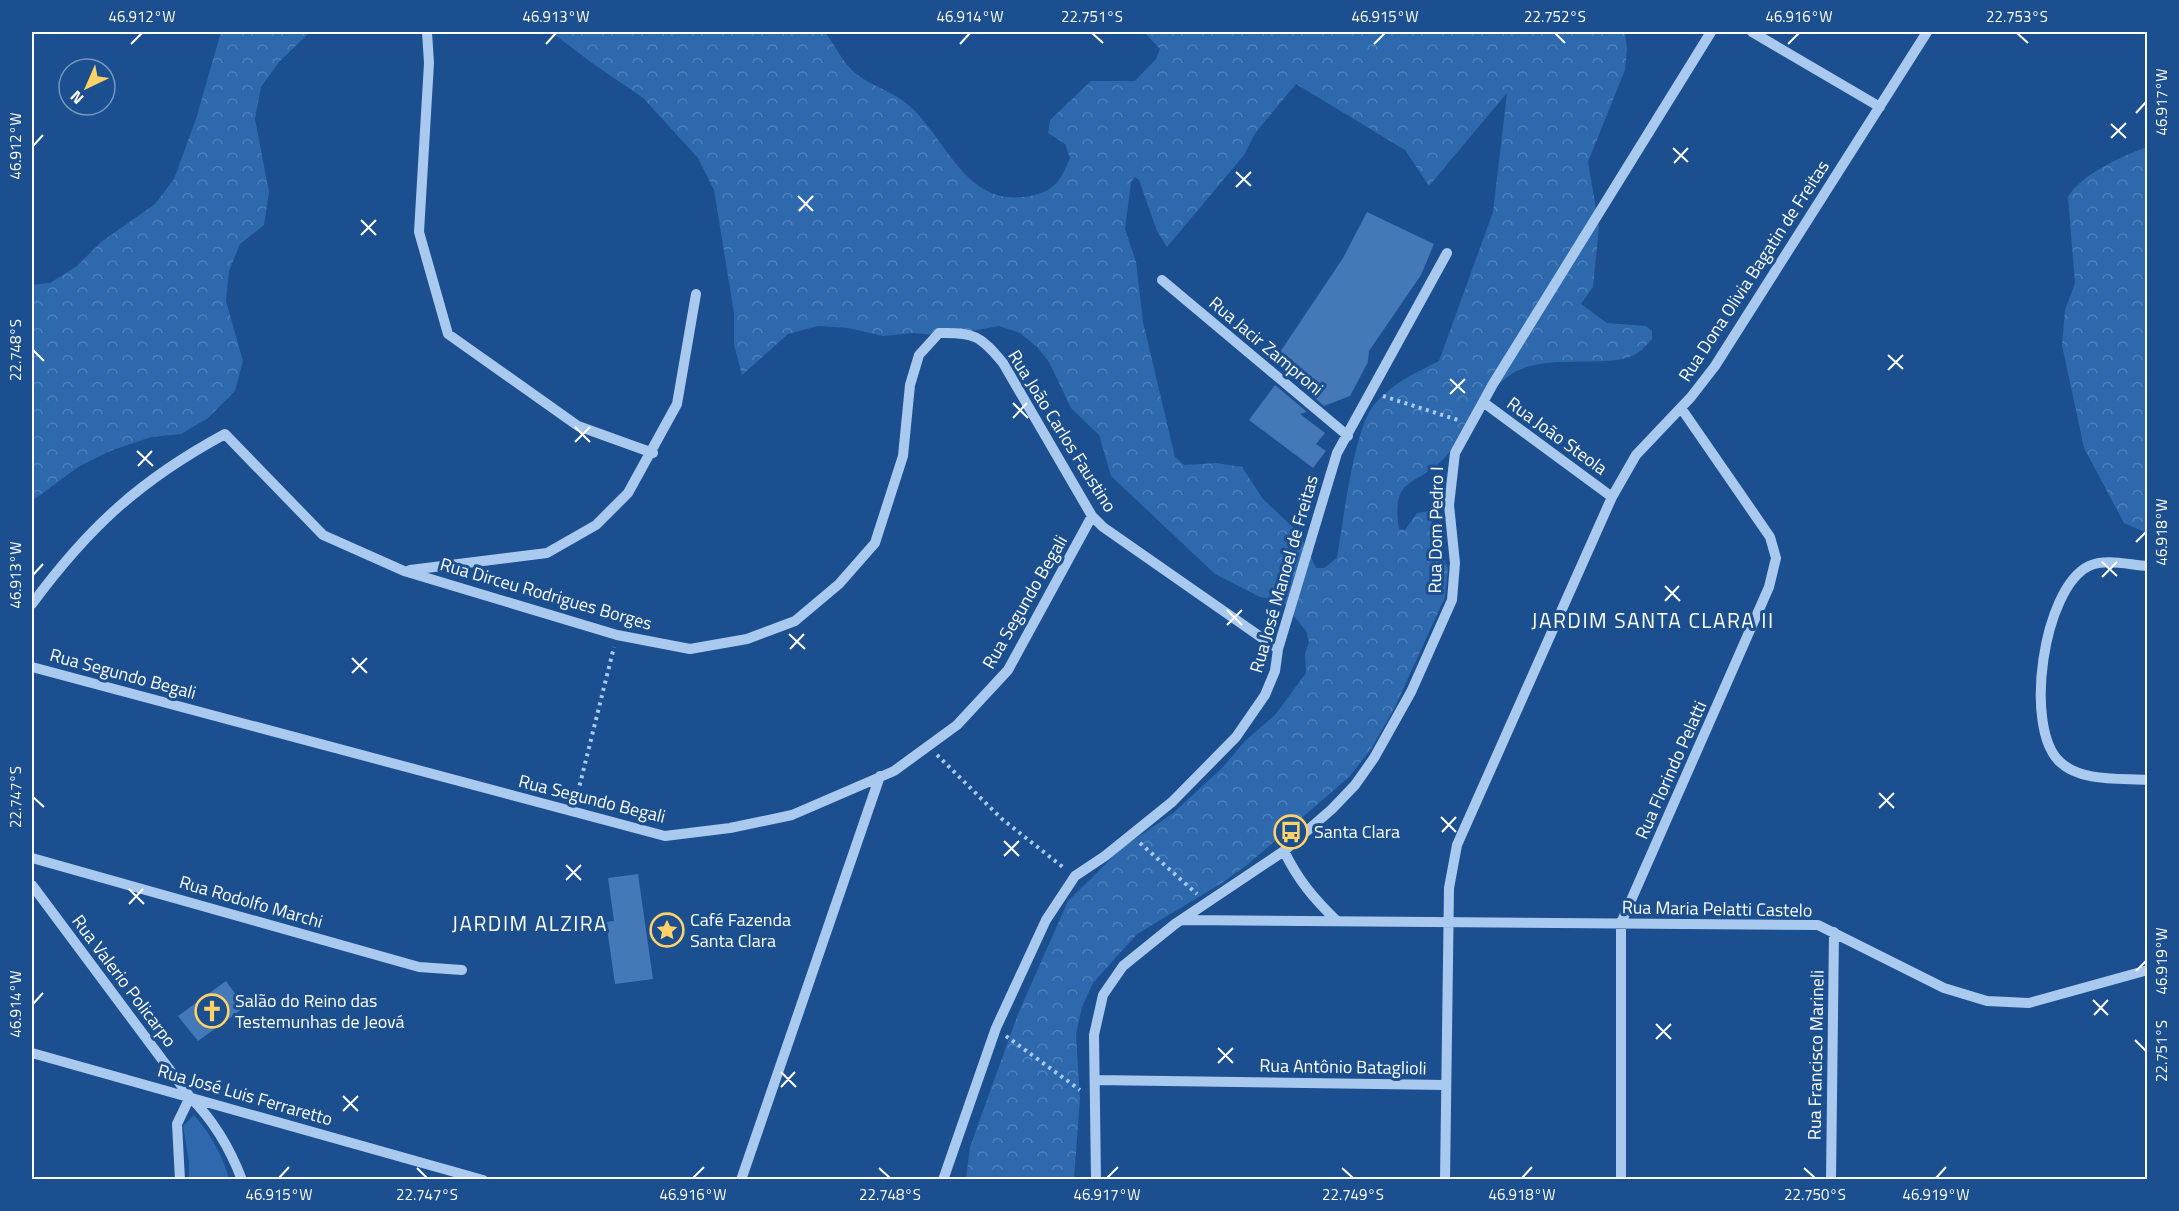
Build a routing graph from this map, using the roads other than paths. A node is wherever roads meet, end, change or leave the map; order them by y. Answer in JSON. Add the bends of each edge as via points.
{"nodes":[{"id":1,"x":427,"y":32,"type":"edge"},
{"id":2,"x":1711,"y":32,"type":"edge"},
{"id":3,"x":1752,"y":32,"type":"edge"},
{"id":4,"x":1927,"y":32,"type":"edge"},
{"id":5,"x":1880,"y":107,"type":"junction"},
{"id":6,"x":1447,"y":253,"type":"dead end"},
{"id":7,"x":1162,"y":280,"type":"dead end"},
{"id":8,"x":696,"y":294,"type":"dead end"},
{"id":9,"x":966,"y":333,"type":"joint"},
{"id":10,"x":1483,"y":402,"type":"junction"},
{"id":11,"x":1681,"y":408,"type":"junction"},
{"id":12,"x":1348,"y":436,"type":"junction"},
{"id":13,"x":653,"y":453,"type":"junction"},
{"id":14,"x":1612,"y":497,"type":"junction"},
{"id":15,"x":1092,"y":516,"type":"junction"},
{"id":16,"x":2148,"y":566,"type":"edge"},
{"id":17,"x":404,"y":571,"type":"junction"},
{"id":18,"x":32,"y":604,"type":"edge"},
{"id":19,"x":1278,"y":649,"type":"junction"},
{"id":20,"x":32,"y":667,"type":"edge"},
{"id":21,"x":880,"y":777,"type":"junction"},
{"id":22,"x":2148,"y":780,"type":"edge"},
{"id":23,"x":1284,"y":851,"type":"junction"},
{"id":24,"x":32,"y":858,"type":"edge"},
{"id":25,"x":32,"y":885,"type":"edge"},
{"id":26,"x":1181,"y":920,"type":"junction"},
{"id":27,"x":1337,"y":921,"type":"junction"},
{"id":28,"x":1449,"y":922,"type":"junction"},
{"id":29,"x":1621,"y":923,"type":"junction"},
{"id":30,"x":1834,"y":932,"type":"junction"},
{"id":31,"x":462,"y":970,"type":"dead end"},
{"id":32,"x":2148,"y":970,"type":"edge"},
{"id":33,"x":32,"y":1053,"type":"edge"},
{"id":34,"x":1095,"y":1080,"type":"junction"},
{"id":35,"x":1446,"y":1085,"type":"junction"},
{"id":36,"x":190,"y":1097,"type":"junction"},
{"id":37,"x":180,"y":1179,"type":"edge"},
{"id":38,"x":242,"y":1179,"type":"edge"},
{"id":39,"x":483,"y":1179,"type":"edge"},
{"id":40,"x":741,"y":1179,"type":"edge"},
{"id":41,"x":943,"y":1179,"type":"edge"},
{"id":42,"x":1096,"y":1179,"type":"edge"},
{"id":43,"x":1445,"y":1179,"type":"edge"},
{"id":44,"x":1621,"y":1179,"type":"edge"},
{"id":45,"x":1831,"y":1179,"type":"edge"}],
"edges":[{"from":1,"to":13,"type":"street","via":[[429,63],[419,232],[448,334],[578,426]]},
{"from":2,"to":10,"type":"street","name":"Rua Dom Pedro I"},
{"from":3,"to":5,"type":"street"},
{"from":4,"to":5,"type":"street","name":"Rua Dona Olivia Bagatin de Freitas"},
{"from":5,"to":11,"type":"street","name":"Rua Dona Olivia Bagatin de Freitas","via":[[1715,366]]},
{"from":6,"to":12,"type":"street","name":"Rua José Manoel de Freitas"},
{"from":7,"to":12,"type":"street","name":"Rua Jacir Zamproni"},
{"from":8,"to":13,"type":"street","via":[[677,404]]},
{"from":9,"to":15,"type":"street","name":"Rua João Carlos Faustino","via":[[988,345],[1003,363]]},
{"from":9,"to":17,"type":"street","name":"Rua Dirceu Rodrigues Borges","via":[[939,333],[919,356],[910,385],[903,456],[875,543],[839,584],[795,621],[747,639],[690,649],[617,635]]},
{"from":10,"to":14,"type":"street","name":"Rua João Steola"},
{"from":10,"to":23,"type":"street","name":"Rua Dom Pedro I","via":[[1455,453],[1449,505],[1455,563],[1452,600],[1411,692],[1374,758],[1340,801]]},
{"from":11,"to":14,"type":"street","name":"Rua Dona Olivia Bagatin de Freitas","via":[[1636,455]]},
{"from":11,"to":29,"type":"street","name":"Rua Florindo Pelatti","via":[[1770,537],[1776,558],[1770,587]]},
{"from":12,"to":19,"type":"street","name":"Rua José Manoel de Freitas","via":[[1337,453]]},
{"from":13,"to":17,"type":"street","via":[[628,493],[596,525],[547,554]]},
{"from":14,"to":28,"type":"street","name":"Rua Dona Olivia Bagatin de Freitas","via":[[1457,845],[1449,888]]},
{"from":15,"to":19,"type":"street","name":"Rua João Carlos Faustino"},
{"from":15,"to":21,"type":"street","name":"Rua Segundo Begali","via":[[1008,670],[957,725]]},
{"from":16,"to":22,"type":"street","via":[[2105,562],[2088,567],[2064,592],[2047,635],[2040,685],[2046,742],[2060,762],[2083,774]]},
{"from":17,"to":18,"type":"street","name":"Rua Dirceu Rodrigues Borges","via":[[323,535],[225,434],[185,456],[122,502],[69,554]]},
{"from":19,"to":41,"type":"street","name":"Rua José Manoel de Freitas","via":[[1275,671],[1265,695],[1236,737],[1172,802],[1075,876],[1046,920],[996,1028]]},
{"from":20,"to":21,"type":"street","name":"Rua Segundo Begali","via":[[665,836],[792,815]]},
{"from":21,"to":40,"type":"street"},
{"from":23,"to":26,"type":"street","name":"Rua Dom Pedro I"},
{"from":23,"to":27,"type":"street","via":[[1297,878]]},
{"from":24,"to":31,"type":"street","name":"Rua Rodolfo Marchi","via":[[419,967]]},
{"from":25,"to":36,"type":"street","name":"Rua Valerio Policarpo"},
{"from":26,"to":27,"type":"street","name":"Rua Maria Pelatti Castelo"},
{"from":26,"to":34,"type":"street","name":"Rua Dom Pedro I","via":[[1123,966],[1102,995],[1094,1035]]},
{"from":27,"to":28,"type":"street","name":"Rua Maria Pelatti Castelo"},
{"from":28,"to":29,"type":"street","name":"Rua Maria Pelatti Castelo"},
{"from":28,"to":35,"type":"street","name":"Rua Dona Olivia Bagatin de Freitas"},
{"from":29,"to":30,"type":"street","name":"Rua Maria Pelatti Castelo","via":[[1818,925]]},
{"from":29,"to":44,"type":"street","name":"Rua Florindo Pelatti"},
{"from":30,"to":32,"type":"street","name":"Rua Maria Pelatti Castelo","via":[[1944,988],[1987,1001],[2029,1003]]},
{"from":30,"to":45,"type":"street","name":"Rua Francisco Marineli"},
{"from":33,"to":36,"type":"street","name":"Rua José Luis Ferraretto"},
{"from":34,"to":35,"type":"street","name":"Rua Antônio Bataglioli"},
{"from":34,"to":42,"type":"street","name":"Rua Dom Pedro I"},
{"from":35,"to":43,"type":"street","name":"Rua Dona Olivia Bagatin de Freitas"},
{"from":36,"to":37,"type":"street","via":[[177,1124]]},
{"from":36,"to":38,"type":"street","name":"Rua Valerio Policarpo","via":[[209,1116],[233,1155]]},
{"from":36,"to":39,"type":"street","name":"Rua José Luis Ferraretto"}]}
